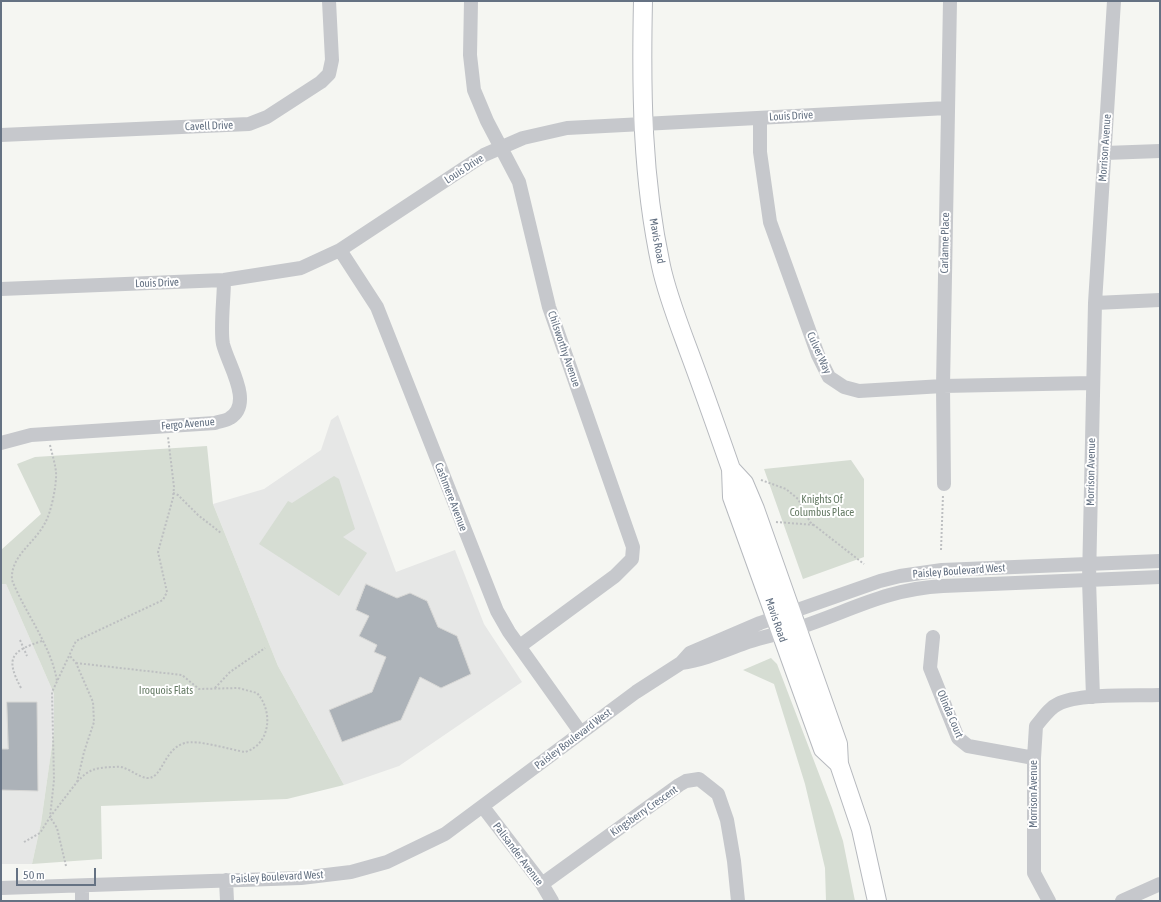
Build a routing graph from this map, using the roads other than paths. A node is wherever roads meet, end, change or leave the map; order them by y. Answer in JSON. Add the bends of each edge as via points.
{"nodes":[{"id":1,"x":329,"y":1,"type":"edge"},
{"id":2,"x":471,"y":1,"type":"edge"},
{"id":3,"x":643,"y":1,"type":"edge"},
{"id":4,"x":950,"y":1,"type":"edge"},
{"id":5,"x":1114,"y":1,"type":"edge"},
{"id":6,"x":947,"y":108,"type":"junction"},
{"id":7,"x":760,"y":118,"type":"junction"},
{"id":8,"x":642,"y":125,"type":"junction"},
{"id":9,"x":1,"y":135,"type":"edge"},
{"id":10,"x":501,"y":147,"type":"junction"},
{"id":11,"x":1160,"y":151,"type":"edge"},
{"id":12,"x":1105,"y":153,"type":"junction"},
{"id":13,"x":340,"y":250,"type":"junction"},
{"id":14,"x":224,"y":280,"type":"junction"},
{"id":15,"x":1,"y":289,"type":"edge"},
{"id":16,"x":1160,"y":300,"type":"edge"},
{"id":17,"x":1095,"y":302,"type":"junction"},
{"id":18,"x":1092,"y":383,"type":"junction"},
{"id":19,"x":942,"y":386,"type":"junction"},
{"id":20,"x":1,"y":443,"type":"edge"},
{"id":21,"x":944,"y":484,"type":"road end"},
{"id":22,"x":1160,"y":561,"type":"edge"},
{"id":23,"x":1089,"y":564,"type":"junction"},
{"id":24,"x":1160,"y":577,"type":"edge"},
{"id":25,"x":1089,"y":580,"type":"junction"},
{"id":26,"x":786,"y":623,"type":"junction"},
{"id":27,"x":933,"y":637,"type":"dead end"},
{"id":28,"x":520,"y":646,"type":"junction"},
{"id":29,"x":1160,"y":695,"type":"edge"},
{"id":30,"x":1093,"y":697,"type":"junction"},
{"id":31,"x":581,"y":732,"type":"junction"},
{"id":32,"x":1034,"y":758,"type":"junction"},
{"id":33,"x":484,"y":807,"type":"junction"},
{"id":34,"x":226,"y":880,"type":"junction"},
{"id":35,"x":542,"y":884,"type":"junction"},
{"id":36,"x":1160,"y":884,"type":"edge"},
{"id":37,"x":82,"y":886,"type":"junction"},
{"id":38,"x":1,"y":888,"type":"edge"},
{"id":39,"x":82,"y":901,"type":"edge"},
{"id":40,"x":227,"y":901,"type":"edge"},
{"id":41,"x":552,"y":901,"type":"edge"},
{"id":42,"x":738,"y":901,"type":"edge"},
{"id":43,"x":877,"y":901,"type":"edge"},
{"id":44,"x":1049,"y":901,"type":"edge"},
{"id":45,"x":1122,"y":901,"type":"edge"}],
"edges":[{"from":1,"to":9,"type":"street","name":"Cavell Drive","via":[[332,60],[329,74],[321,82],[267,117],[249,124]]},
{"from":2,"to":10,"type":"street","name":"Chilsworthy Avenue","via":[[470,55],[474,90],[486,121]]},
{"from":3,"to":8,"type":"main road","name":"Mavis Road"},
{"from":4,"to":6,"type":"street","name":"Carlanne Place"},
{"from":5,"to":12,"type":"street","name":"Morrison Avenue"},
{"from":6,"to":7,"type":"street","name":"Louis Drive"},
{"from":6,"to":19,"type":"street","name":"Carlanne Place"},
{"from":7,"to":8,"type":"street","name":"Louis Drive"},
{"from":7,"to":19,"type":"street","name":"Culver Way","via":[[760,152],[770,222],[818,355],[829,377],[844,387],[860,391]]},
{"from":8,"to":10,"type":"street","name":"Louis Drive","via":[[567,128],[523,138]]},
{"from":8,"to":26,"type":"main road","name":"Mavis Road","via":[[661,267],[731,469],[732,497]]},
{"from":10,"to":13,"type":"street","name":"Louis Drive","via":[[484,155]]},
{"from":10,"to":28,"type":"street","name":"Chilsworthy Avenue","via":[[519,182],[549,307],[633,547],[632,559],[615,576]]},
{"from":11,"to":12,"type":"street"},
{"from":12,"to":17,"type":"street","name":"Morrison Avenue"},
{"from":13,"to":14,"type":"street","name":"Louis Drive","via":[[301,268]]},
{"from":13,"to":28,"type":"street","name":"Cashmere Avenue","via":[[377,307],[479,569],[497,611]]},
{"from":14,"to":15,"type":"street","name":"Louis Drive"},
{"from":14,"to":20,"type":"street","name":"Fergo Avenue","via":[[223,344],[241,396],[235,414],[229,419],[24,436]]},
{"from":16,"to":17,"type":"street"},
{"from":17,"to":18,"type":"street","name":"Morrison Avenue"},
{"from":18,"to":19,"type":"street","name":"Culver Way"},
{"from":18,"to":23,"type":"street","name":"Morrison Avenue"},
{"from":19,"to":21,"type":"street","name":"Carlanne Place"},
{"from":22,"to":23,"type":"street","name":"Paisley Boulevard West"},
{"from":23,"to":25,"type":"street","name":"Morrison Avenue"},
{"from":23,"to":26,"type":"street","name":"Paisley Boulevard West","via":[[942,570],[900,576],[880,581]]},
{"from":24,"to":25,"type":"street","name":"Paisley Boulevard West"},
{"from":25,"to":26,"type":"street","name":"Paisley Boulevard West","via":[[912,589]]},
{"from":25,"to":30,"type":"street","name":"Morrison Avenue"},
{"from":26,"to":31,"type":"street","name":"Paisley Boulevard West","via":[[717,640],[690,653],[681,663]]},
{"from":26,"to":43,"type":"main road","name":"Mavis Road","via":[[838,744],[839,764],[862,829]]},
{"from":27,"to":32,"type":"street","name":"Olinda Court","via":[[930,668],[958,738],[968,746]]},
{"from":28,"to":31,"type":"street","name":"Cashmere Avenue"},
{"from":29,"to":30,"type":"street"},
{"from":30,"to":32,"type":"street","name":"Morrison Avenue","via":[[1058,704],[1049,711],[1036,726]]},
{"from":31,"to":33,"type":"street","name":"Paisley Boulevard West"},
{"from":32,"to":44,"type":"street","name":"Morrison Avenue","via":[[1034,874]]},
{"from":33,"to":34,"type":"street","name":"Paisley Boulevard West","via":[[445,834],[380,864],[351,872],[301,878]]},
{"from":33,"to":35,"type":"street","name":"Palisander Avenue"},
{"from":34,"to":37,"type":"street","name":"Paisley Boulevard West"},
{"from":34,"to":40,"type":"street"},
{"from":35,"to":41,"type":"street","name":"Palisander Avenue"},
{"from":35,"to":42,"type":"street","name":"Kingsberry Crescent","via":[[686,781],[699,779],[718,794],[729,834]]},
{"from":36,"to":45,"type":"street"},
{"from":37,"to":38,"type":"street","name":"Paisley Boulevard West"},
{"from":37,"to":39,"type":"street"}]}
